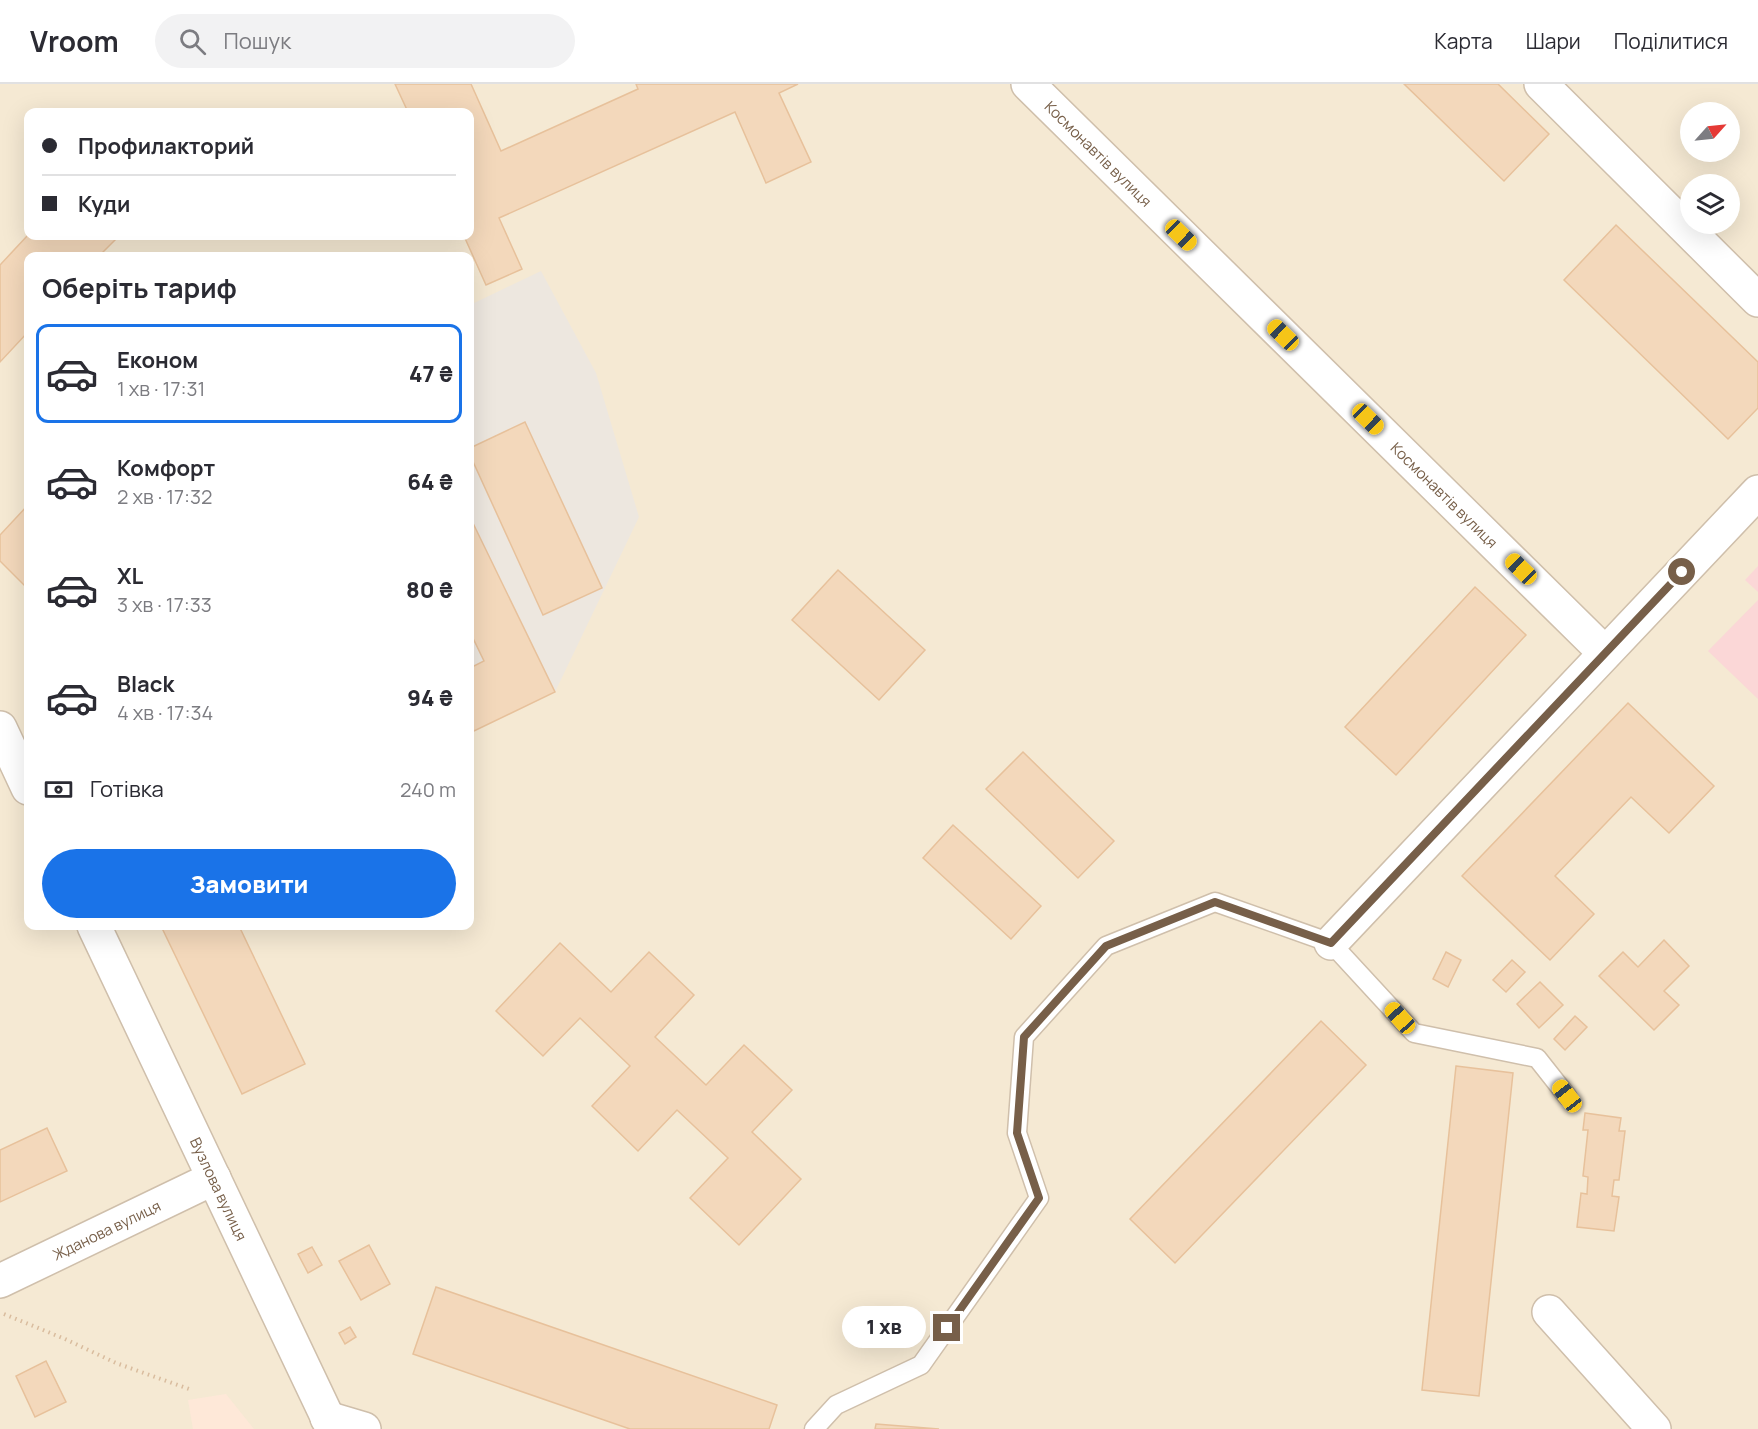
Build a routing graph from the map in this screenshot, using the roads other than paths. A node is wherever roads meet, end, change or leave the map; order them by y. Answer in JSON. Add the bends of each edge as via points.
{"nodes":[{"id":1,"x":1028,"y":84,"type":"edge"},
{"id":2,"x":1541,"y":84,"type":"edge"},
{"id":3,"x":1758,"y":300,"type":"edge"},
{"id":4,"x":1758,"y":492,"type":"edge"},
{"id":5,"x":1605,"y":653,"type":"junction"},
{"id":6,"x":0,"y":728,"type":"edge"},
{"id":7,"x":24,"y":779,"type":"edge"},
{"id":8,"x":96,"y":930,"type":"edge"},
{"id":9,"x":1331,"y":943,"type":"junction"},
{"id":10,"x":1567,"y":1096,"type":"dead end"},
{"id":11,"x":214,"y":1178,"type":"junction"},
{"id":12,"x":0,"y":1281,"type":"edge"},
{"id":13,"x":1549,"y":1312,"type":"dead end"},
{"id":14,"x":327,"y":1425,"type":"edge"},
{"id":15,"x":364,"y":1429,"type":"edge"},
{"id":16,"x":814,"y":1429,"type":"edge"},
{"id":17,"x":1654,"y":1429,"type":"edge"}],
"edges":[{"from":1,"to":5,"type":"street","name":"Космонавтів вулиця"},
{"from":2,"to":3,"type":"street"},
{"from":4,"to":5,"type":"street"},
{"from":5,"to":9,"type":"street"},
{"from":6,"to":7,"type":"street"},
{"from":8,"to":11,"type":"street","name":"Вузлова вулиця"},
{"from":9,"to":10,"type":"lane","via":[[1414,1033],[1537,1058]]},
{"from":9,"to":16,"type":"lane","via":[[1215,902],[1106,946],[1024,1037],[1017,1133],[1039,1198],[921,1365],[836,1405]]},
{"from":11,"to":12,"type":"street","name":"Жданова вулиця"},
{"from":11,"to":14,"type":"street","name":"Вузлова вулиця"},
{"from":13,"to":17,"type":"street"},
{"from":14,"to":15,"type":"street","name":"Вузлова вулиця"}]}
